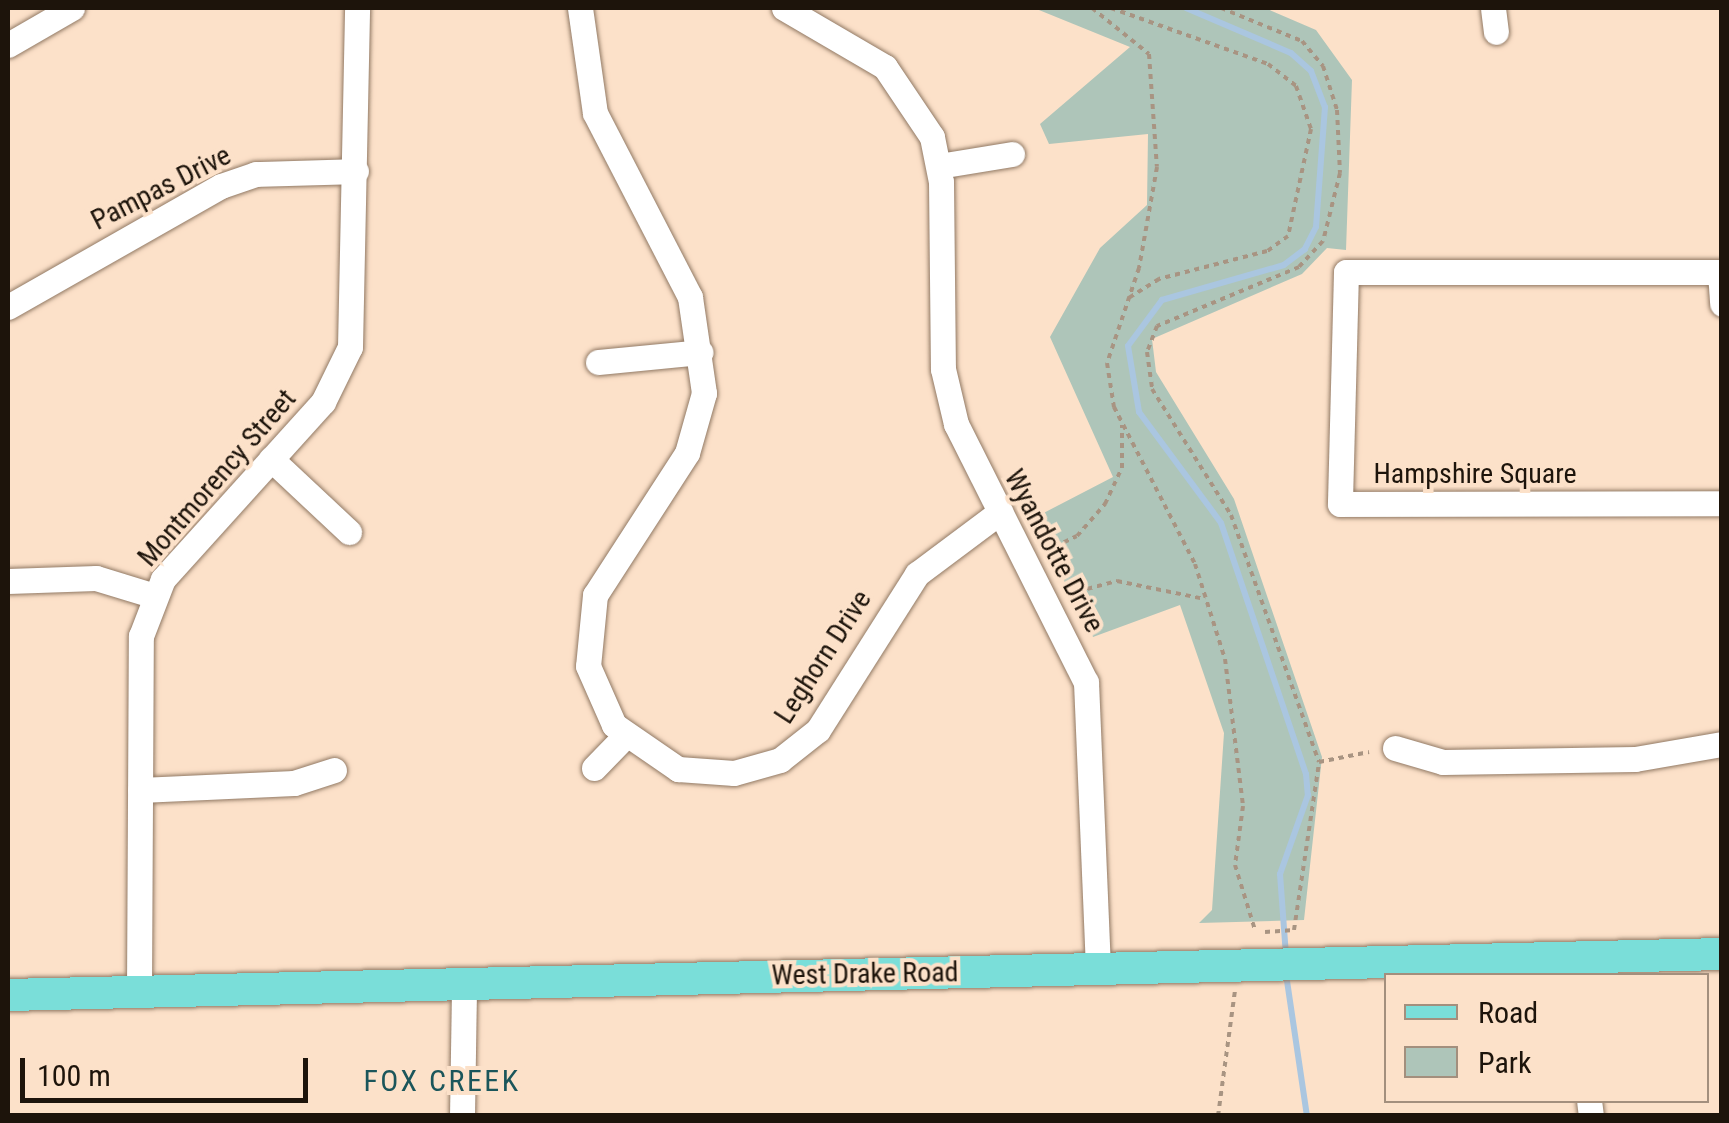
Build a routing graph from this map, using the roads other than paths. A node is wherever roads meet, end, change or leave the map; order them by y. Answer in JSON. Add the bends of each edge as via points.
{"nodes":[{"id":1,"x":72,"y":8,"type":"edge"},
{"id":2,"x":357,"y":8,"type":"edge"},
{"id":3,"x":580,"y":8,"type":"edge"},
{"id":4,"x":784,"y":8,"type":"edge"},
{"id":5,"x":8,"y":45,"type":"edge"},
{"id":6,"x":1012,"y":154,"type":"dead end"},
{"id":7,"x":939,"y":166,"type":"junction"},
{"id":8,"x":356,"y":171,"type":"junction"},
{"id":9,"x":1721,"y":272,"type":"edge"},
{"id":10,"x":1722,"y":304,"type":"edge"},
{"id":11,"x":8,"y":307,"type":"edge"},
{"id":12,"x":701,"y":352,"type":"junction"},
{"id":13,"x":598,"y":362,"type":"dead end"},
{"id":14,"x":271,"y":460,"type":"junction"},
{"id":15,"x":1722,"y":503,"type":"edge"},
{"id":16,"x":1000,"y":512,"type":"junction"},
{"id":17,"x":348,"y":532,"type":"dead end"},
{"id":18,"x":8,"y":581,"type":"edge"},
{"id":19,"x":154,"y":596,"type":"junction"},
{"id":20,"x":625,"y":736,"type":"junction"},
{"id":21,"x":1722,"y":744,"type":"edge"},
{"id":22,"x":1395,"y":748,"type":"dead end"},
{"id":23,"x":594,"y":768,"type":"dead end"},
{"id":24,"x":334,"y":770,"type":"dead end"},
{"id":25,"x":140,"y":790,"type":"junction"},
{"id":26,"x":1722,"y":954,"type":"edge"},
{"id":27,"x":1580,"y":967,"type":"edge"},
{"id":28,"x":1098,"y":969,"type":"junction"},
{"id":29,"x":464,"y":984,"type":"junction"},
{"id":30,"x":140,"y":992,"type":"junction"},
{"id":31,"x":8,"y":995,"type":"edge"},
{"id":32,"x":462,"y":1116,"type":"edge"}],
"edges":[{"from":1,"to":5,"type":"street"},
{"from":2,"to":8,"type":"street","name":"Montmorency Street"},
{"from":3,"to":12,"type":"street","name":"Leghorn Drive","via":[[595,112],[690,297]]},
{"from":4,"to":7,"type":"street","name":"Wyandotte Drive","via":[[885,67],[919,110]]},
{"from":6,"to":7,"type":"street"},
{"from":7,"to":16,"type":"street","name":"Wyandotte Drive","via":[[947,393]]},
{"from":8,"to":11,"type":"street","name":"Pampas Drive","via":[[256,174],[221,186]]},
{"from":8,"to":14,"type":"street","name":"Montmorency Street","via":[[350,347],[323,402]]},
{"from":9,"to":10,"type":"street"},
{"from":9,"to":15,"type":"street","name":"Hampshire Square","via":[[1337,264],[1340,504]]},
{"from":12,"to":13,"type":"street"},
{"from":12,"to":20,"type":"street","name":"Leghorn Drive","via":[[695,436],[596,595],[588,629],[595,691]]},
{"from":14,"to":17,"type":"street"},
{"from":14,"to":19,"type":"street","name":"Montmorency Street"},
{"from":16,"to":20,"type":"street","name":"Leghorn Drive","via":[[916,574],[818,730],[780,760],[695,772],[662,763]]},
{"from":16,"to":28,"type":"street","name":"Wyandotte Drive","via":[[1086,682]]},
{"from":18,"to":19,"type":"street","via":[[96,578]]},
{"from":19,"to":25,"type":"street","name":"Montmorency Street","via":[[136,672]]},
{"from":20,"to":23,"type":"street"},
{"from":21,"to":22,"type":"street","via":[[1635,759],[1444,762]]},
{"from":24,"to":25,"type":"street","via":[[294,783]]},
{"from":25,"to":30,"type":"street","name":"Montmorency Street"},
{"from":26,"to":27,"type":"main road","name":"West Drake Road"},
{"from":27,"to":28,"type":"main road","name":"West Drake Road","via":[[1300,964],[1254,954]]},
{"from":28,"to":29,"type":"main road","name":"West Drake Road"},
{"from":29,"to":30,"type":"main road","name":"West Drake Road"},
{"from":29,"to":32,"type":"street"},
{"from":30,"to":31,"type":"main road","name":"West Drake Road"}]}
